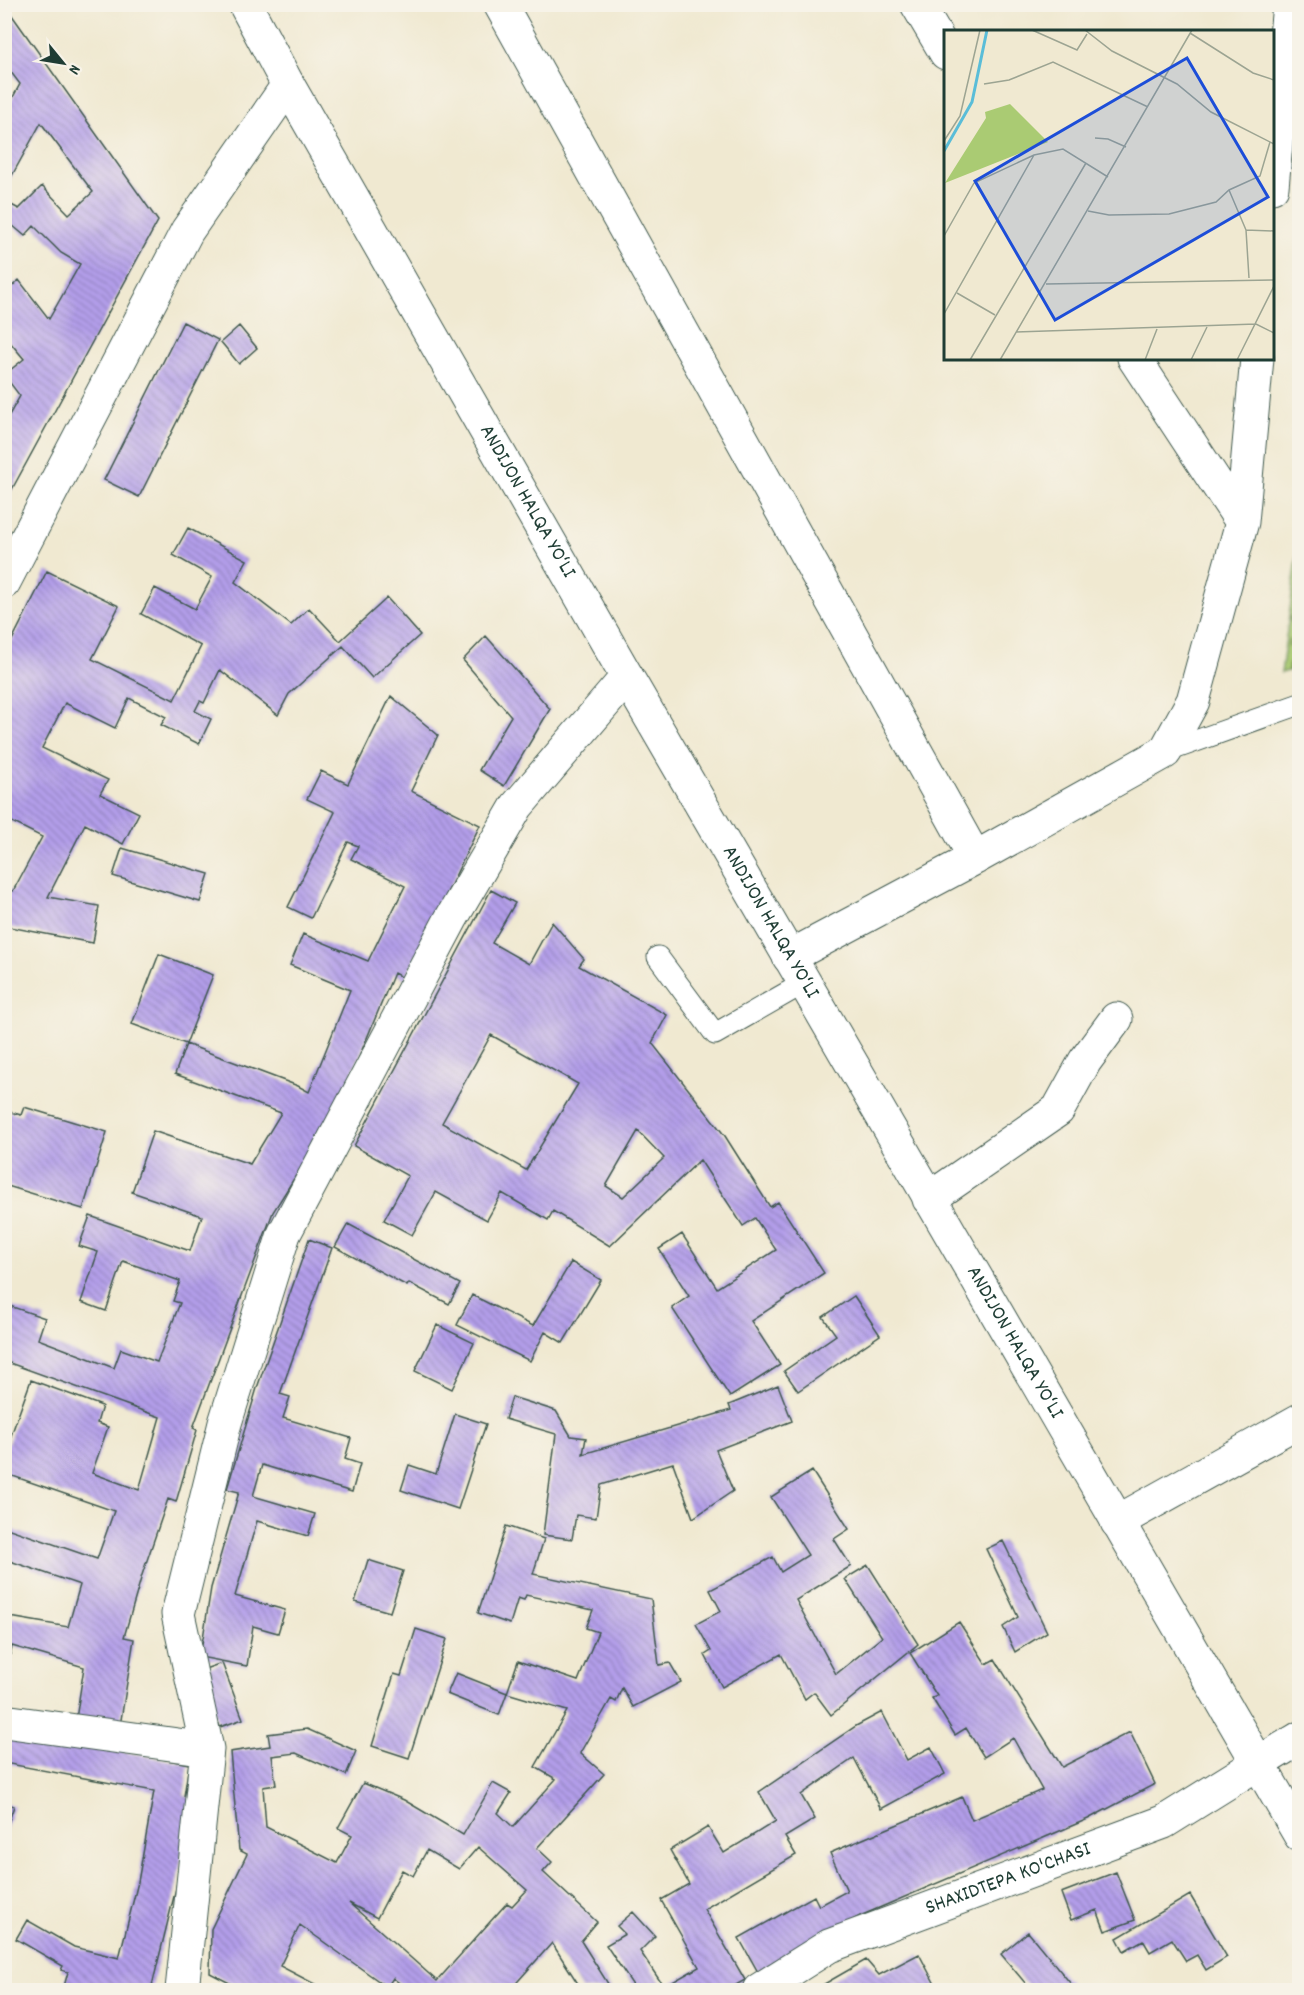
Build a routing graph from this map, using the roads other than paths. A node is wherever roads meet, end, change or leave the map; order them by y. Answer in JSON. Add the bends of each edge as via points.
{"nodes":[{"id":1,"x":245,"y":4,"type":"edge"},
{"id":2,"x":500,"y":4,"type":"edge"},
{"id":3,"x":916,"y":4,"type":"edge"},
{"id":4,"x":1289,"y":4,"type":"edge"},
{"id":5,"x":944,"y":51,"type":"edge"},
{"id":6,"x":288,"y":85,"type":"junction"},
{"id":7,"x":1274,"y":165,"type":"edge"},
{"id":8,"x":1135,"y":360,"type":"edge"},
{"id":9,"x":1257,"y":360,"type":"edge"},
{"id":10,"x":1242,"y":522,"type":"junction"},
{"id":11,"x":4,"y":582,"type":"edge"},
{"id":12,"x":627,"y":677,"type":"junction"},
{"id":13,"x":1299,"y":704,"type":"edge"},
{"id":14,"x":1165,"y":752,"type":"junction"},
{"id":15,"x":975,"y":858,"type":"junction"},
{"id":16,"x":658,"y":957,"type":"dead end"},
{"id":17,"x":796,"y":970,"type":"junction"},
{"id":18,"x":1116,"y":1019,"type":"dead end"},
{"id":19,"x":929,"y":1198,"type":"junction"},
{"id":20,"x":1299,"y":1420,"type":"edge"},
{"id":21,"x":1117,"y":1522,"type":"junction"},
{"id":22,"x":4,"y":1721,"type":"edge"},
{"id":23,"x":1299,"y":1738,"type":"edge"},
{"id":24,"x":207,"y":1749,"type":"junction"},
{"id":25,"x":1257,"y":1764,"type":"junction"},
{"id":26,"x":1299,"y":1835,"type":"edge"},
{"id":27,"x":182,"y":1990,"type":"edge"},
{"id":28,"x":759,"y":1990,"type":"edge"}],
"edges":[{"from":1,"to":6,"type":"main road","name":"ANDIJON HALQA YO‘LI"},
{"from":2,"to":15,"type":"main road"},
{"from":3,"to":5,"type":"main road"},
{"from":4,"to":7,"type":"main road"},
{"from":6,"to":11,"type":"main road","via":[[187,231]]},
{"from":6,"to":12,"type":"main road","name":"ANDIJON HALQA YO‘LI"},
{"from":8,"to":10,"type":"main road"},
{"from":9,"to":10,"type":"main road"},
{"from":10,"to":14,"type":"main road","via":[[1193,701]]},
{"from":12,"to":17,"type":"main road","name":"ANDIJON HALQA YO‘LI"},
{"from":12,"to":24,"type":"main road","via":[[517,806],[452,919],[284,1234],[225,1423],[178,1614]]},
{"from":13,"to":14,"type":"lane"},
{"from":14,"to":15,"type":"main road"},
{"from":15,"to":17,"type":"main road"},
{"from":16,"to":17,"type":"lane","via":[[716,1034]]},
{"from":17,"to":19,"type":"main road","name":"ANDIJON HALQA YO‘LI"},
{"from":18,"to":19,"type":"main road","via":[[1085,1061],[1058,1110]]},
{"from":19,"to":21,"type":"main road","name":"ANDIJON HALQA YO‘LI"},
{"from":20,"to":21,"type":"main road"},
{"from":21,"to":25,"type":"main road","name":"ANDIJON HALQA YO‘LI"},
{"from":22,"to":24,"type":"main road"},
{"from":23,"to":25,"type":"main road","name":"SHAXIDTEPA KO'CHASI"},
{"from":24,"to":27,"type":"main road"},
{"from":25,"to":26,"type":"main road","name":"ANDIJON HALQA YO‘LI"},
{"from":25,"to":28,"type":"main road","name":"SHAXIDTEPA KO'CHASI","via":[[1164,1822],[829,1946]]}]}
